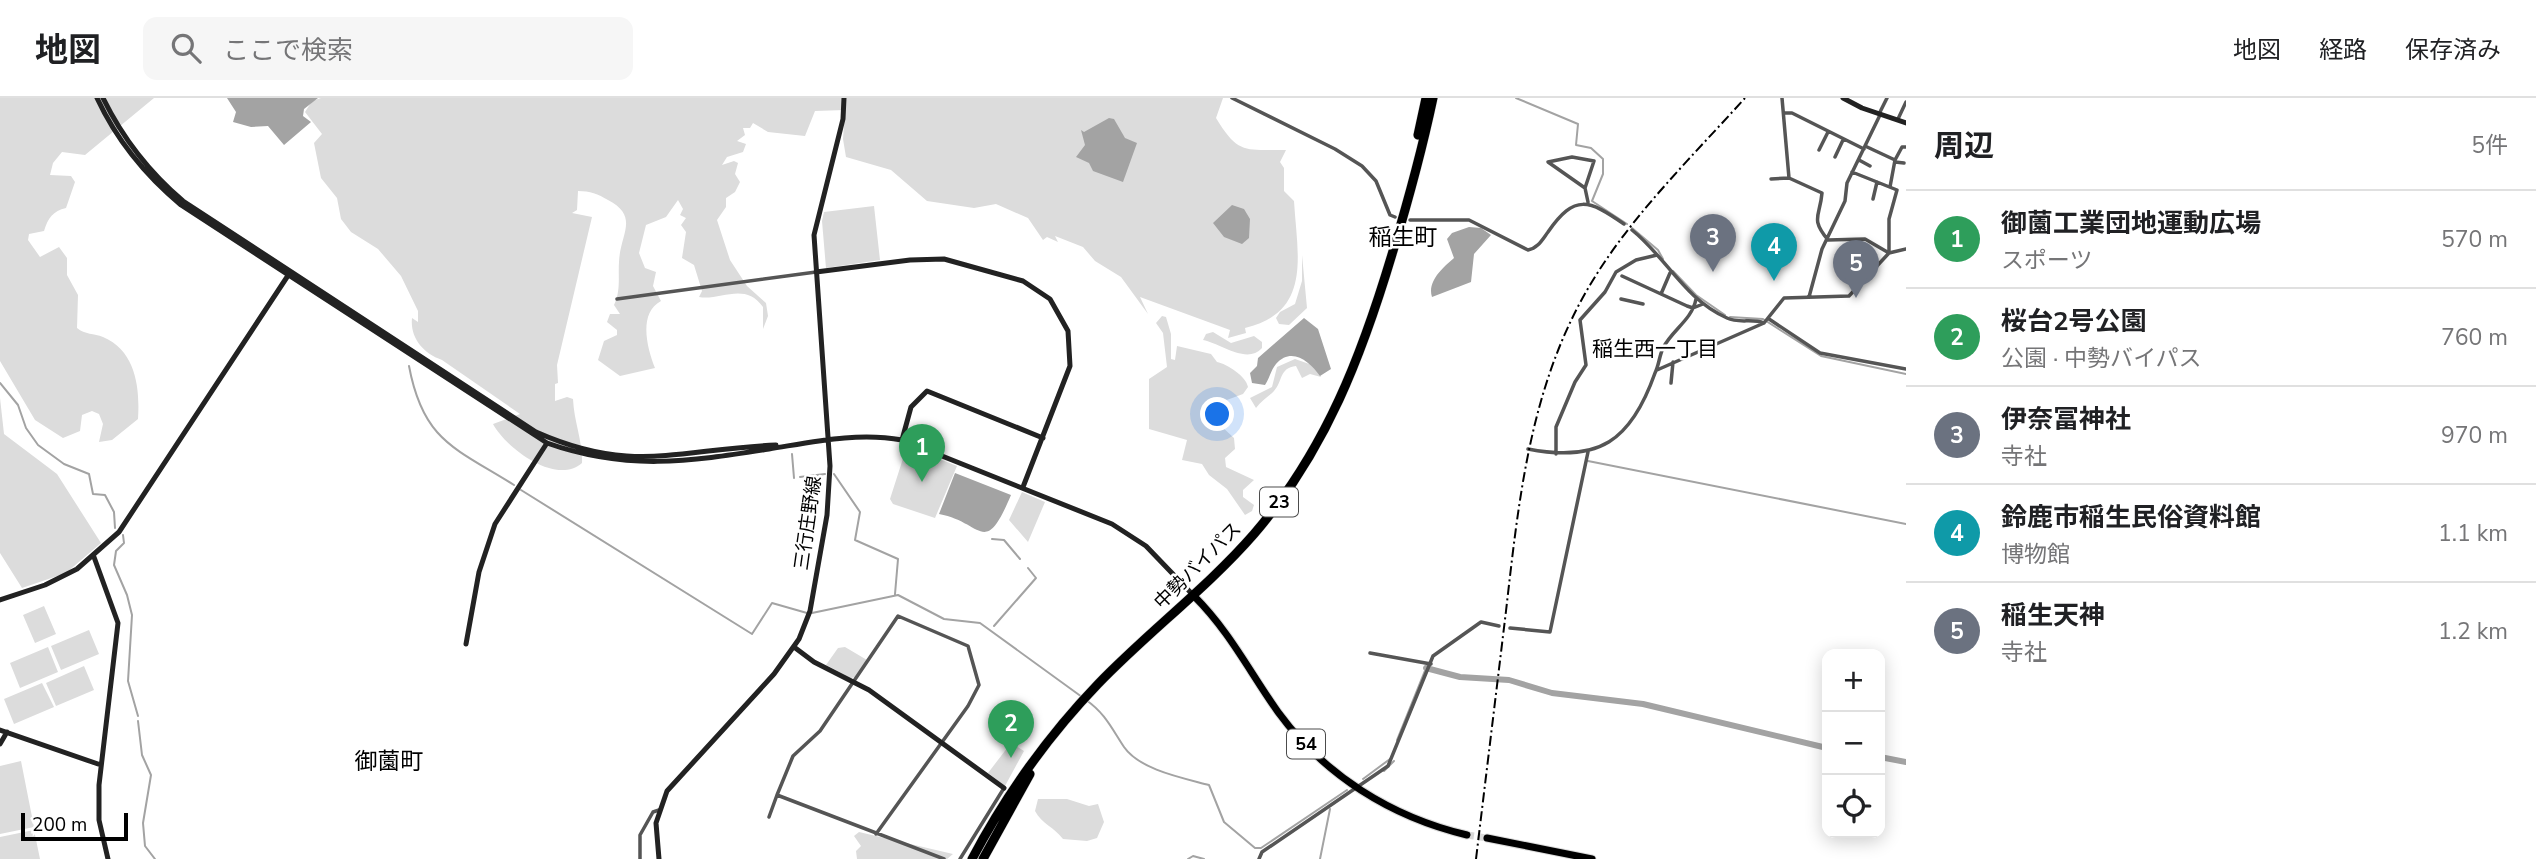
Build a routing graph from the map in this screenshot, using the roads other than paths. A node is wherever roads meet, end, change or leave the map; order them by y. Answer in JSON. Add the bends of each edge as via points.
{"nodes":[{"id":1,"x":97,"y":98,"type":"edge"},
{"id":2,"x":103,"y":98,"type":"edge"},
{"id":3,"x":844,"y":98,"type":"edge"},
{"id":4,"x":1232,"y":98,"type":"edge"},
{"id":5,"x":1425,"y":98,"type":"edge"},
{"id":6,"x":1433,"y":98,"type":"edge"},
{"id":7,"x":1782,"y":98,"type":"edge"},
{"id":8,"x":1843,"y":98,"type":"edge"},
{"id":9,"x":1887,"y":98,"type":"edge"},
{"id":10,"x":1906,"y":102,"type":"edge"},
{"id":11,"x":1783,"y":113,"type":"junction"},
{"id":12,"x":1880,"y":114,"type":"junction"},
{"id":13,"x":1898,"y":120,"type":"junction"},
{"id":14,"x":1906,"y":123,"type":"edge"},
{"id":15,"x":1828,"y":132,"type":"junction"},
{"id":16,"x":1843,"y":139,"type":"junction"},
{"id":17,"x":1865,"y":147,"type":"junction"},
{"id":18,"x":1906,"y":147,"type":"edge"},
{"id":19,"x":1819,"y":150,"type":"dead end"},
{"id":20,"x":1835,"y":157,"type":"dead end"},
{"id":21,"x":1859,"y":160,"type":"junction"},
{"id":22,"x":1895,"y":161,"type":"junction"},
{"id":23,"x":1904,"y":163,"type":"edge"},
{"id":24,"x":1870,"y":166,"type":"dead end"},
{"id":25,"x":1852,"y":172,"type":"junction"},
{"id":26,"x":1789,"y":178,"type":"junction"},
{"id":27,"x":1771,"y":179,"type":"dead end"},
{"id":28,"x":1877,"y":182,"type":"junction"},
{"id":29,"x":1890,"y":187,"type":"junction"},
{"id":30,"x":1585,"y":188,"type":"junction"},
{"id":31,"x":1873,"y":199,"type":"dead end"},
{"id":32,"x":1588,"y":202,"type":"junction"},
{"id":33,"x":1395,"y":217,"type":"dead end"},
{"id":34,"x":1410,"y":220,"type":"dead end"},
{"id":35,"x":1624,"y":224,"type":"dead end"},
{"id":36,"x":1632,"y":230,"type":"dead end"},
{"id":37,"x":1826,"y":240,"type":"junction"},
{"id":38,"x":1906,"y":249,"type":"edge"},
{"id":39,"x":1889,"y":253,"type":"junction"},
{"id":40,"x":1657,"y":255,"type":"junction"},
{"id":41,"x":1390,"y":260,"type":"junction"},
{"id":42,"x":816,"y":272,"type":"junction"},
{"id":43,"x":1671,"y":272,"type":"junction"},
{"id":44,"x":289,"y":274,"type":"junction"},
{"id":45,"x":1622,"y":276,"type":"dead end"},
{"id":46,"x":1661,"y":294,"type":"junction"},
{"id":47,"x":1809,"y":297,"type":"junction"},
{"id":48,"x":617,"y":299,"type":"dead end"},
{"id":49,"x":1621,"y":299,"type":"dead end"},
{"id":50,"x":1696,"y":299,"type":"junction"},
{"id":51,"x":1643,"y":304,"type":"dead end"},
{"id":52,"x":1703,"y":304,"type":"junction"},
{"id":53,"x":1693,"y":308,"type":"junction"},
{"id":54,"x":1767,"y":320,"type":"junction"},
{"id":55,"x":1673,"y":362,"type":"junction"},
{"id":56,"x":1906,"y":369,"type":"edge"},
{"id":57,"x":1657,"y":370,"type":"junction"},
{"id":58,"x":1671,"y":383,"type":"dead end"},
{"id":59,"x":1043,"y":438,"type":"junction"},
{"id":60,"x":828,"y":439,"type":"junction"},
{"id":61,"x":902,"y":440,"type":"junction"},
{"id":62,"x":548,"y":441,"type":"junction"},
{"id":63,"x":1528,"y":449,"type":"dead end"},
{"id":64,"x":1588,"y":452,"type":"junction"},
{"id":65,"x":1556,"y":454,"type":"junction"},
{"id":66,"x":1023,"y":487,"type":"junction"},
{"id":67,"x":94,"y":556,"type":"junction"},
{"id":68,"x":1194,"y":596,"type":"junction"},
{"id":69,"x":0,"y":600,"type":"edge"},
{"id":70,"x":1499,"y":626,"type":"dead end"},
{"id":71,"x":1510,"y":628,"type":"dead end"},
{"id":72,"x":466,"y":644,"type":"dead end"},
{"id":73,"x":794,"y":647,"type":"junction"},
{"id":74,"x":1370,"y":653,"type":"dead end"},
{"id":75,"x":1430,"y":665,"type":"junction"},
{"id":76,"x":854,"y":683,"type":"junction"},
{"id":77,"x":0,"y":730,"type":"edge"},
{"id":78,"x":1057,"y":731,"type":"junction"},
{"id":79,"x":7,"y":732,"type":"junction"},
{"id":80,"x":942,"y":743,"type":"junction"},
{"id":81,"x":0,"y":744,"type":"edge"},
{"id":82,"x":101,"y":765,"type":"junction"},
{"id":83,"x":1356,"y":787,"type":"junction"},
{"id":84,"x":1004,"y":788,"type":"joint"},
{"id":85,"x":777,"y":795,"type":"junction"},
{"id":86,"x":659,"y":810,"type":"junction"},
{"id":87,"x":769,"y":817,"type":"dead end"},
{"id":88,"x":876,"y":834,"type":"junction"},
{"id":89,"x":1467,"y":835,"type":"tunnel mouth"},
{"id":90,"x":1487,"y":838,"type":"tunnel mouth"},
{"id":91,"x":968,"y":858,"type":"edge"},
{"id":92,"x":108,"y":859,"type":"edge"},
{"id":93,"x":639,"y":859,"type":"edge"},
{"id":94,"x":659,"y":859,"type":"edge"},
{"id":95,"x":944,"y":859,"type":"edge"},
{"id":96,"x":983,"y":859,"type":"edge"},
{"id":97,"x":1259,"y":859,"type":"edge"},
{"id":98,"x":1592,"y":859,"type":"edge"}],
"edges":[{"from":1,"to":44,"type":"street","via":[[123,145],[157,184],[181,205]]},
{"from":2,"to":44,"type":"street","via":[[128,143],[160,181]]},
{"from":3,"to":42,"type":"street","name":"三行庄野線","via":[[843,120],[814,229]]},
{"from":4,"to":33,"type":"street","via":[[1354,160],[1373,176]]},
{"from":5,"to":41,"type":"highway","name":"中勢バイパス","number":"23"},
{"from":6,"to":41,"type":"highway","name":"中勢バイパス","number":"23"},
{"from":7,"to":11,"type":"street"},
{"from":8,"to":12,"type":"street"},
{"from":9,"to":12,"type":"street"},
{"from":10,"to":13,"type":"street"},
{"from":11,"to":15,"type":"street","via":[[1792,113]]},
{"from":11,"to":26,"type":"street"},
{"from":12,"to":13,"type":"street"},
{"from":12,"to":17,"type":"street"},
{"from":13,"to":14,"type":"street"},
{"from":15,"to":16,"type":"street"},
{"from":15,"to":19,"type":"street"},
{"from":16,"to":17,"type":"street"},
{"from":16,"to":20,"type":"street"},
{"from":17,"to":21,"type":"street"},
{"from":17,"to":22,"type":"street"},
{"from":18,"to":22,"type":"street"},
{"from":21,"to":24,"type":"street"},
{"from":21,"to":25,"type":"street"},
{"from":22,"to":23,"type":"street"},
{"from":22,"to":29,"type":"street"},
{"from":25,"to":28,"type":"street"},
{"from":25,"to":37,"type":"street","via":[[1845,201]]},
{"from":26,"to":27,"type":"street"},
{"from":26,"to":37,"type":"street","via":[[1822,192],[1816,223]]},
{"from":28,"to":29,"type":"street"},
{"from":28,"to":31,"type":"street"},
{"from":29,"to":39,"type":"street","via":[[1898,193],[1889,219]]},
{"from":30,"to":30,"type":"street","via":[[1559,169],[1548,162],[1573,157],[1594,161]]},
{"from":30,"to":32,"type":"street"},
{"from":32,"to":34,"type":"street","via":[[1562,214],[1540,243],[1528,250],[1468,220]]},
{"from":32,"to":35,"type":"street"},
{"from":36,"to":40,"type":"street"},
{"from":37,"to":39,"type":"street","via":[[1865,239]]},
{"from":37,"to":47,"type":"street"},
{"from":38,"to":39,"type":"street"},
{"from":39,"to":47,"type":"street","via":[[1849,296]]},
{"from":40,"to":43,"type":"street"},
{"from":40,"to":65,"type":"street","via":[[1616,272],[1580,320],[1586,365],[1556,427]]},
{"from":41,"to":68,"type":"highway","name":"中勢バイパス","number":"23","via":[[1369,332],[1316,446],[1283,498]]},
{"from":42,"to":48,"type":"street"},
{"from":42,"to":59,"type":"street","via":[[944,259],[1036,288],[1062,317],[1071,351],[1067,377]]},
{"from":42,"to":60,"type":"street","name":"三行庄野線"},
{"from":43,"to":46,"type":"street"},
{"from":43,"to":50,"type":"street"},
{"from":44,"to":62,"type":"street"},
{"from":44,"to":67,"type":"street","via":[[129,519]]},
{"from":45,"to":46,"type":"street"},
{"from":46,"to":53,"type":"street"},
{"from":47,"to":54,"type":"street","via":[[1784,298]]},
{"from":49,"to":51,"type":"street"},
{"from":50,"to":52,"type":"street"},
{"from":50,"to":53,"type":"street"},
{"from":52,"to":53,"type":"street"},
{"from":52,"to":54,"type":"street","via":[[1732,320]]},
{"from":53,"to":57,"type":"street","via":[[1665,344]]},
{"from":54,"to":55,"type":"street"},
{"from":54,"to":56,"type":"street","via":[[1820,353]]},
{"from":55,"to":57,"type":"street"},
{"from":55,"to":58,"type":"street"},
{"from":57,"to":64,"type":"street","via":[[1626,430]]},
{"from":59,"to":61,"type":"street","via":[[927,391],[911,407]]},
{"from":59,"to":66,"type":"street"},
{"from":60,"to":61,"type":"street"},
{"from":60,"to":62,"type":"street","via":[[645,459]]},
{"from":60,"to":73,"type":"street","name":"三行庄野線","via":[[827,515],[809,614]]},
{"from":61,"to":66,"type":"street"},
{"from":62,"to":72,"type":"street","via":[[495,524],[479,572]]},
{"from":63,"to":65,"type":"street"},
{"from":64,"to":65,"type":"street"},
{"from":64,"to":71,"type":"street","via":[[1550,632]]},
{"from":66,"to":68,"type":"street","via":[[1126,531]]},
{"from":67,"to":69,"type":"street","via":[[45,585]]},
{"from":67,"to":82,"type":"street","via":[[118,622]]},
{"from":68,"to":78,"type":"highway","name":"中勢バイパス","number":"23","via":[[1120,663]]},
{"from":68,"to":83,"type":"main road","number":"54","via":[[1231,636],[1280,714],[1308,746]]},
{"from":70,"to":75,"type":"street","via":[[1481,622],[1433,656]]},
{"from":73,"to":76,"type":"street"},
{"from":73,"to":86,"type":"street","name":"三行庄野線","via":[[757,695],[673,782]]},
{"from":74,"to":75,"type":"street"},
{"from":75,"to":83,"type":"street","via":[[1393,760]]},
{"from":76,"to":80,"type":"street"},
{"from":76,"to":80,"type":"street","via":[[898,616],[968,646],[979,685]]},
{"from":76,"to":85,"type":"street","via":[[815,737],[793,756]]},
{"from":77,"to":79,"type":"street"},
{"from":78,"to":91,"type":"highway","name":"中勢バイパス","number":"23"},
{"from":78,"to":96,"type":"highway"},
{"from":79,"to":81,"type":"street"},
{"from":79,"to":82,"type":"street"},
{"from":80,"to":84,"type":"street"},
{"from":80,"to":88,"type":"street"},
{"from":82,"to":92,"type":"street","via":[[99,820]]},
{"from":83,"to":89,"type":"main road","number":"54","via":[[1415,820]]},
{"from":83,"to":97,"type":"street","via":[[1262,852]]},
{"from":84,"to":91,"type":"street"},
{"from":85,"to":87,"type":"street"},
{"from":85,"to":88,"type":"street"},
{"from":86,"to":93,"type":"street","via":[[653,812],[640,835]]},
{"from":86,"to":94,"type":"street","name":"三行庄野線"},
{"from":88,"to":95,"type":"street"},
{"from":90,"to":98,"type":"main road"}]}
